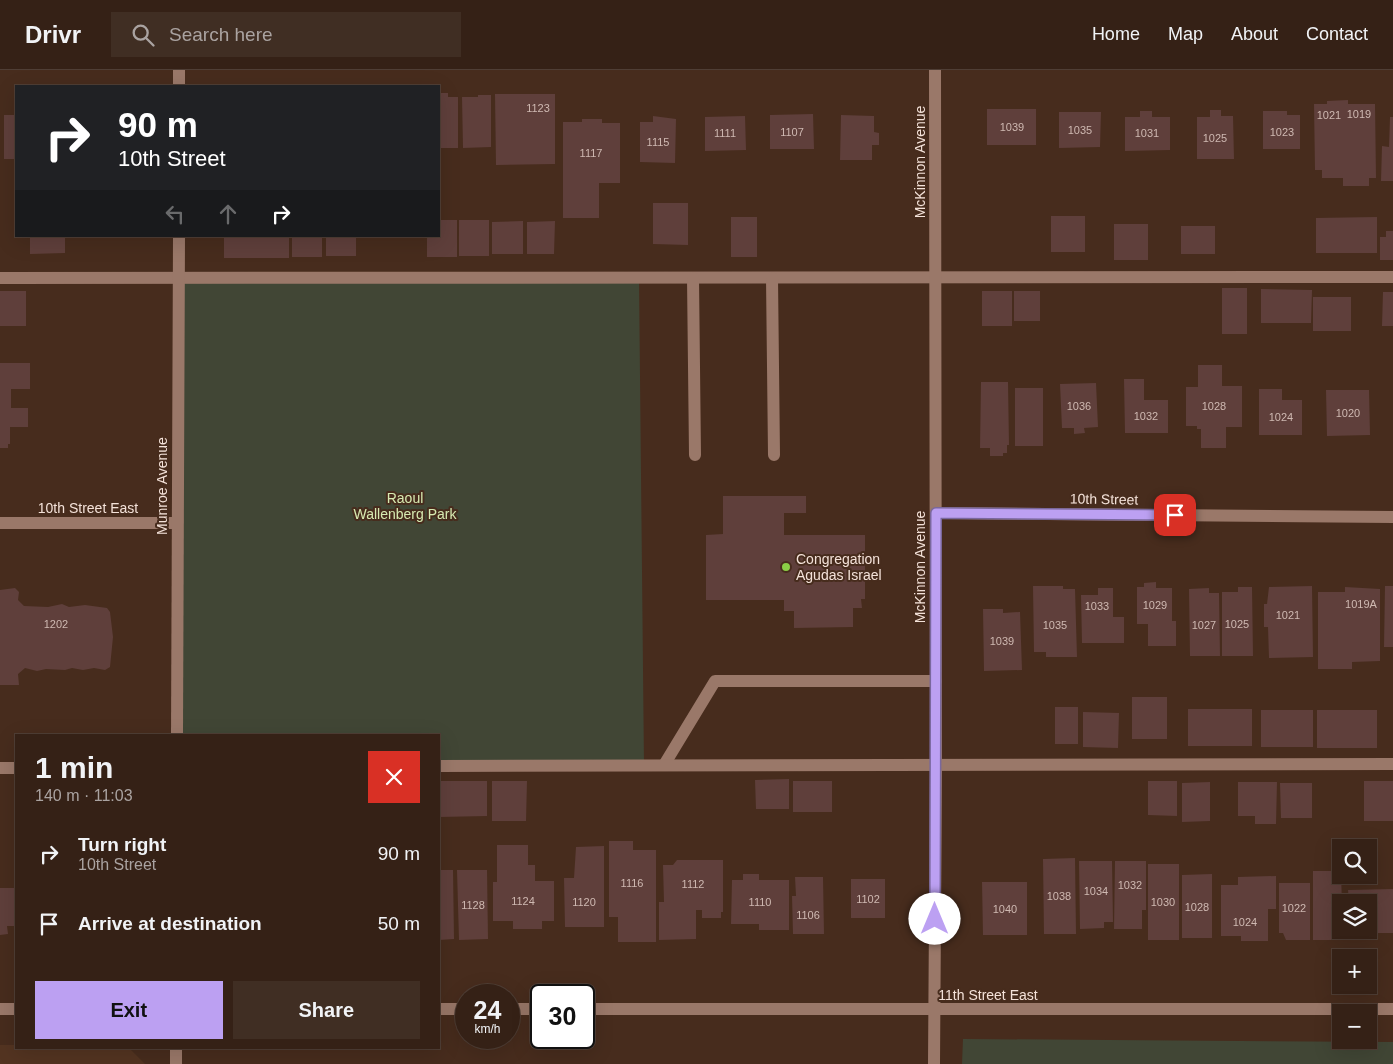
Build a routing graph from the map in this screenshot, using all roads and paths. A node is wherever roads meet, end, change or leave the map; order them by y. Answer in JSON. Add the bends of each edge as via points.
{"nodes":[{"id":1,"x":179,"y":70,"type":"edge"},
{"id":2,"x":935,"y":70,"type":"edge"},
{"id":3,"x":179,"y":85,"type":"edge"},
{"id":4,"x":179,"y":237,"type":"edge"},
{"id":5,"x":1393,"y":277,"type":"edge"},
{"id":6,"x":0,"y":278,"type":"edge"},
{"id":7,"x":179,"y":278,"type":"junction"},
{"id":8,"x":693,"y":278,"type":"junction"},
{"id":9,"x":772,"y":278,"type":"junction"},
{"id":10,"x":935,"y":279,"type":"junction"},
{"id":11,"x":695,"y":455,"type":"dead end"},
{"id":12,"x":774,"y":455,"type":"dead end"},
{"id":13,"x":936,"y":513,"type":"junction"},
{"id":14,"x":1393,"y":517,"type":"edge"},
{"id":15,"x":0,"y":523,"type":"edge"},
{"id":16,"x":176,"y":523,"type":"junction"},
{"id":17,"x":936,"y":681,"type":"junction"},
{"id":18,"x":177,"y":734,"type":"edge"},
{"id":19,"x":1393,"y":764,"type":"edge"},
{"id":20,"x":664,"y":765,"type":"junction"},
{"id":21,"x":440,"y":766,"type":"edge"},
{"id":22,"x":936,"y":766,"type":"junction"},
{"id":23,"x":0,"y":768,"type":"edge"},
{"id":24,"x":15,"y":768,"type":"edge"},
{"id":25,"x":0,"y":1009,"type":"edge"},
{"id":26,"x":15,"y":1009,"type":"edge"},
{"id":27,"x":440,"y":1009,"type":"edge"},
{"id":28,"x":455,"y":1009,"type":"edge"},
{"id":29,"x":595,"y":1009,"type":"edge"},
{"id":30,"x":1393,"y":1009,"type":"edge"},
{"id":31,"x":935,"y":1010,"type":"junction"},
{"id":32,"x":176,"y":1049,"type":"edge"},
{"id":33,"x":176,"y":1064,"type":"edge"},
{"id":34,"x":934,"y":1064,"type":"edge"}],
"edges":[{"from":1,"to":3,"type":"street"},
{"from":2,"to":10,"type":"street","name":"McKinnon Avenue"},
{"from":4,"to":7,"type":"street","name":"Munroe Avenue"},
{"from":5,"to":10,"type":"street"},
{"from":6,"to":7,"type":"street"},
{"from":7,"to":8,"type":"street"},
{"from":7,"to":16,"type":"street","name":"Munroe Avenue"},
{"from":8,"to":9,"type":"street"},
{"from":8,"to":11,"type":"street"},
{"from":9,"to":10,"type":"street"},
{"from":9,"to":12,"type":"street"},
{"from":10,"to":13,"type":"street","name":"McKinnon Avenue"},
{"from":13,"to":14,"type":"street","name":"10th Street"},
{"from":13,"to":17,"type":"street","name":"McKinnon Avenue"},
{"from":15,"to":16,"type":"street","name":"10th Street East"},
{"from":16,"to":18,"type":"street","name":"Munroe Avenue"},
{"from":17,"to":20,"type":"street","via":[[715,681]]},
{"from":17,"to":22,"type":"street","name":"McKinnon Avenue"},
{"from":19,"to":22,"type":"street"},
{"from":20,"to":21,"type":"street"},
{"from":20,"to":22,"type":"street"},
{"from":22,"to":31,"type":"street","name":"McKinnon Avenue"},
{"from":23,"to":24,"type":"street"},
{"from":25,"to":26,"type":"street"},
{"from":27,"to":28,"type":"street"},
{"from":29,"to":31,"type":"street","name":"11th Street East"},
{"from":30,"to":31,"type":"street","name":"11th Street East"},
{"from":31,"to":34,"type":"street","name":"McKinnon Avenue"},
{"from":32,"to":33,"type":"street"}]}
